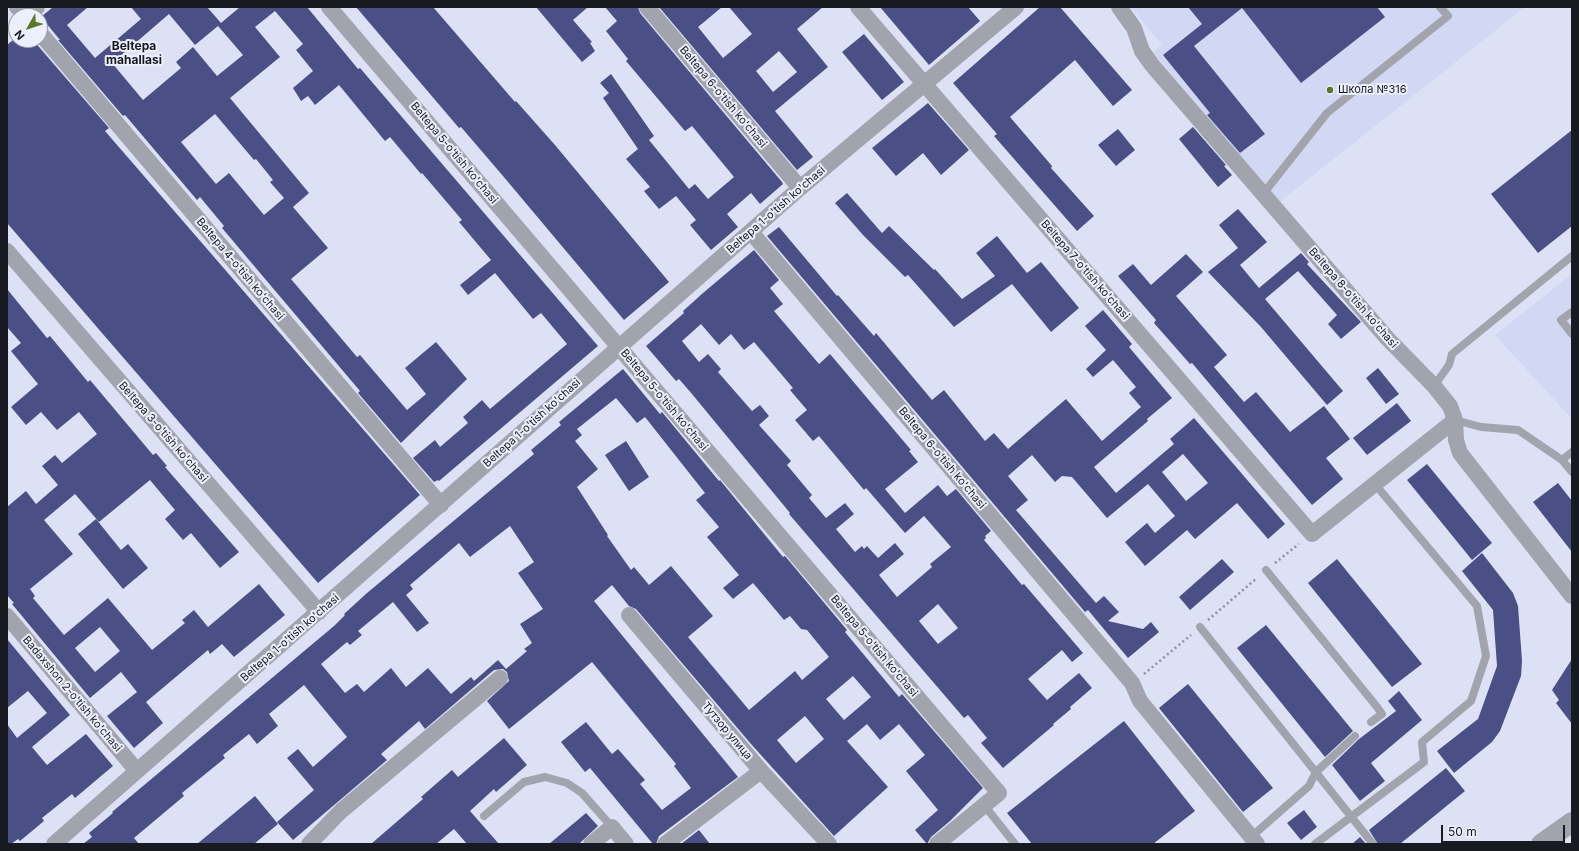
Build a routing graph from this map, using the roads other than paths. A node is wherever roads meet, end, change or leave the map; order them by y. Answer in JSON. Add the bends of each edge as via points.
{"nodes":[{"id":1,"x":329,"y":7,"type":"edge"},
{"id":2,"x":647,"y":7,"type":"edge"},
{"id":3,"x":858,"y":7,"type":"edge"},
{"id":4,"x":1016,"y":7,"type":"edge"},
{"id":5,"x":1119,"y":7,"type":"edge"},
{"id":6,"x":1440,"y":7,"type":"edge"},
{"id":7,"x":48,"y":42,"type":"edge"},
{"id":8,"x":924,"y":84,"type":"junction"},
{"id":9,"x":800,"y":188,"type":"junction"},
{"id":10,"x":1263,"y":194,"type":"junction"},
{"id":11,"x":751,"y":232,"type":"junction"},
{"id":12,"x":7,"y":251,"type":"edge"},
{"id":13,"x":1572,"y":256,"type":"edge"},
{"id":14,"x":1572,"y":312,"type":"edge"},
{"id":15,"x":1572,"y":334,"type":"edge"},
{"id":16,"x":618,"y":346,"type":"junction"},
{"id":17,"x":1434,"y":386,"type":"junction"},
{"id":18,"x":1455,"y":420,"type":"junction"},
{"id":19,"x":1572,"y":452,"type":"edge"},
{"id":20,"x":1562,"y":460,"type":"junction"},
{"id":21,"x":1572,"y":472,"type":"edge"},
{"id":22,"x":1374,"y":483,"type":"junction"},
{"id":23,"x":441,"y":505,"type":"junction"},
{"id":24,"x":1266,"y":570,"type":"road end"},
{"id":25,"x":1572,"y":596,"type":"edge"},
{"id":26,"x":319,"y":612,"type":"junction"},
{"id":27,"x":629,"y":615,"type":"dead end"},
{"id":28,"x":7,"y":616,"type":"edge"},
{"id":29,"x":1200,"y":627,"type":"road end"},
{"id":30,"x":500,"y":678,"type":"dead end"},
{"id":31,"x":1371,"y":722,"type":"dead end"},
{"id":32,"x":1355,"y":736,"type":"dead end"},
{"id":33,"x":761,"y":770,"type":"junction"},
{"id":34,"x":137,"y":771,"type":"junction"},
{"id":35,"x":1316,"y":772,"type":"junction"},
{"id":36,"x":984,"y":805,"type":"junction"},
{"id":37,"x":484,"y":816,"type":"dead end"},
{"id":38,"x":1351,"y":816,"type":"junction"},
{"id":39,"x":1572,"y":822,"type":"edge"},
{"id":40,"x":612,"y":826,"type":"junction"},
{"id":41,"x":1254,"y":840,"type":"edge"},
{"id":42,"x":54,"y":844,"type":"edge"},
{"id":43,"x":309,"y":844,"type":"edge"},
{"id":44,"x":591,"y":844,"type":"edge"},
{"id":45,"x":626,"y":844,"type":"edge"},
{"id":46,"x":665,"y":844,"type":"edge"},
{"id":47,"x":829,"y":844,"type":"edge"},
{"id":48,"x":937,"y":844,"type":"edge"},
{"id":49,"x":1014,"y":844,"type":"edge"},
{"id":50,"x":1315,"y":844,"type":"edge"},
{"id":51,"x":1373,"y":844,"type":"edge"},
{"id":52,"x":1541,"y":844,"type":"edge"}],
"edges":[{"from":1,"to":16,"type":"street","name":"Beltepa 5-o'tish ko'chasi"},
{"from":2,"to":9,"type":"street","name":"Beltepa 6-o'tish ko'chasi"},
{"from":3,"to":8,"type":"street","name":"Beltepa 7-o'tish ko'chasi"},
{"from":4,"to":8,"type":"street","name":"Beltepa 1-o'tish ko'chasi"},
{"from":5,"to":10,"type":"street","name":"Beltepa 8-o'tish ko'chasi","via":[[1134,28],[1142,51],[1152,65]]},
{"from":6,"to":10,"type":"lane","via":[[1448,16],[1327,114]]},
{"from":7,"to":23,"type":"street","name":"Beltepa 4-o'tish ko'chasi"},
{"from":8,"to":9,"type":"street","name":"Beltepa 1-o'tish ko'chasi"},
{"from":8,"to":22,"type":"street","name":"Beltepa 7-o'tish ko'chasi","via":[[1312,534]]},
{"from":9,"to":11,"type":"street","name":"Beltepa 1-o'tish ko'chasi"},
{"from":10,"to":17,"type":"street","name":"Beltepa 8-o'tish ko'chasi","via":[[1387,338]]},
{"from":11,"to":16,"type":"street","name":"Beltepa 1-o'tish ko'chasi"},
{"from":11,"to":41,"type":"street","name":"Beltepa 6-o'tish ko'chasi","via":[[1132,683],[1140,701]]},
{"from":12,"to":26,"type":"street","name":"Beltepa 3-o'tish ko'chasi"},
{"from":13,"to":17,"type":"lane","via":[[1452,354],[1449,365]]},
{"from":14,"to":15,"type":"lane","via":[[1561,320]]},
{"from":16,"to":23,"type":"street","name":"Beltepa 1-o'tish ko'chasi"},
{"from":16,"to":36,"type":"street","name":"Beltepa 5-o'tish ko'chasi","via":[[999,793]]},
{"from":17,"to":18,"type":"street","name":"Beltepa 8-o'tish ko'chasi","via":[[1450,406]]},
{"from":18,"to":20,"type":"lane","via":[[1482,427],[1518,430]]},
{"from":18,"to":22,"type":"street"},
{"from":18,"to":25,"type":"street","name":"Beltepa 8-o'tish ko'chasi","via":[[1456,440],[1460,453]]},
{"from":19,"to":20,"type":"lane"},
{"from":20,"to":21,"type":"lane"},
{"from":22,"to":38,"type":"lane","via":[[1477,606],[1486,656],[1471,701],[1422,742],[1424,762]]},
{"from":23,"to":26,"type":"street","name":"Beltepa 1-o'tish ko'chasi"},
{"from":24,"to":31,"type":"lane","via":[[1382,714]]},
{"from":26,"to":34,"type":"street","name":"Beltepa 1-o'tish ko'chasi"},
{"from":27,"to":33,"type":"street","name":"Тутзор улица"},
{"from":28,"to":34,"type":"street","name":"Badaxshon 2-o'tish ko'chasi"},
{"from":29,"to":35,"type":"lane"},
{"from":30,"to":43,"type":"street","via":[[341,812]]},
{"from":32,"to":35,"type":"lane"},
{"from":33,"to":46,"type":"street"},
{"from":33,"to":47,"type":"street","name":"Тутзор улица"},
{"from":34,"to":42,"type":"street","name":"Beltepa 1-o'tish ko'chasi"},
{"from":35,"to":38,"type":"lane"},
{"from":35,"to":41,"type":"lane","via":[[1308,786]]},
{"from":36,"to":48,"type":"street"},
{"from":36,"to":49,"type":"lane"},
{"from":37,"to":40,"type":"lane","via":[[524,782],[545,777],[567,784],[582,793]]},
{"from":38,"to":50,"type":"lane"},
{"from":38,"to":51,"type":"lane"},
{"from":39,"to":52,"type":"street"},
{"from":40,"to":44,"type":"street"},
{"from":40,"to":45,"type":"street"}]}
